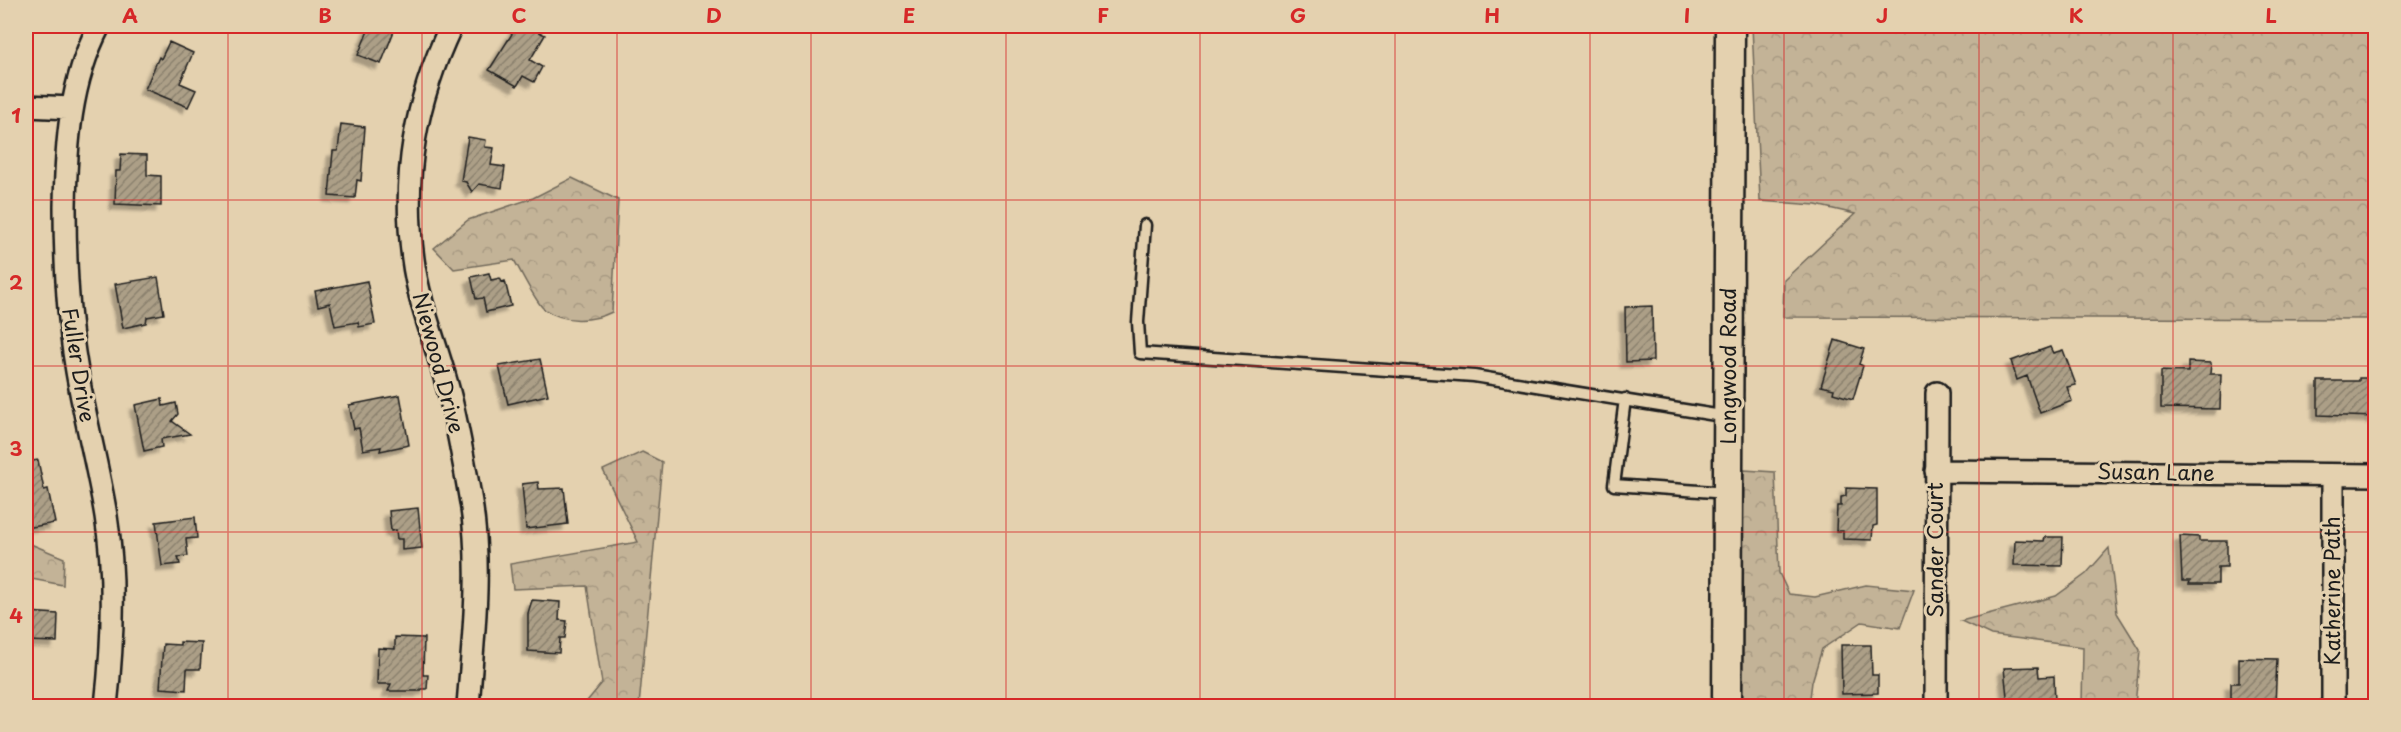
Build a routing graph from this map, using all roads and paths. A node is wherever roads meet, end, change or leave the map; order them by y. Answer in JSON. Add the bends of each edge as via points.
{"nodes":[{"id":1,"x":99,"y":26,"type":"edge"},
{"id":2,"x":451,"y":26,"type":"edge"},
{"id":3,"x":1730,"y":26,"type":"edge"},
{"id":4,"x":26,"y":106,"type":"edge"},
{"id":5,"x":72,"y":108,"type":"junction"},
{"id":6,"x":1145,"y":225,"type":"dead end"},
{"id":7,"x":1937,"y":393,"type":"dead end"},
{"id":8,"x":1625,"y":399,"type":"junction"},
{"id":9,"x":1729,"y":417,"type":"junction"},
{"id":10,"x":1936,"y":471,"type":"junction"},
{"id":11,"x":2333,"y":475,"type":"junction"},
{"id":12,"x":2376,"y":475,"type":"edge"},
{"id":13,"x":1728,"y":493,"type":"junction"},
{"id":14,"x":106,"y":706,"type":"edge"},
{"id":15,"x":468,"y":706,"type":"edge"},
{"id":16,"x":1727,"y":706,"type":"edge"},
{"id":17,"x":1936,"y":706,"type":"edge"},
{"id":18,"x":2332,"y":706,"type":"edge"}],
"edges":[{"from":1,"to":5,"type":"street","name":"Fuller Drive","via":[[81,69]]},
{"from":2,"to":15,"type":"street","name":"Niewood Drive","via":[[422,99],[412,146],[408,204],[421,299],[451,399],[471,505],[475,608]]},
{"from":3,"to":9,"type":"main road","name":"Longwood Road"},
{"from":4,"to":5,"type":"street"},
{"from":5,"to":14,"type":"street","name":"Fuller Drive","via":[[66,161],[67,298],[106,518],[112,586]]},
{"from":6,"to":8,"type":"lane","via":[[1138,322],[1140,353],[1474,376]]},
{"from":7,"to":10,"type":"street","name":"Sander Court"},
{"from":8,"to":9,"type":"lane"},
{"from":8,"to":13,"type":"lane","via":[[1614,485]]},
{"from":9,"to":13,"type":"main road","name":"Longwood Road"},
{"from":10,"to":11,"type":"street","name":"Susan Lane"},
{"from":10,"to":17,"type":"street","name":"Sander Court"},
{"from":11,"to":12,"type":"street","name":"Susan Lane"},
{"from":11,"to":18,"type":"street","name":"Katherine Path"},
{"from":13,"to":16,"type":"main road","name":"Longwood Road"}]}
